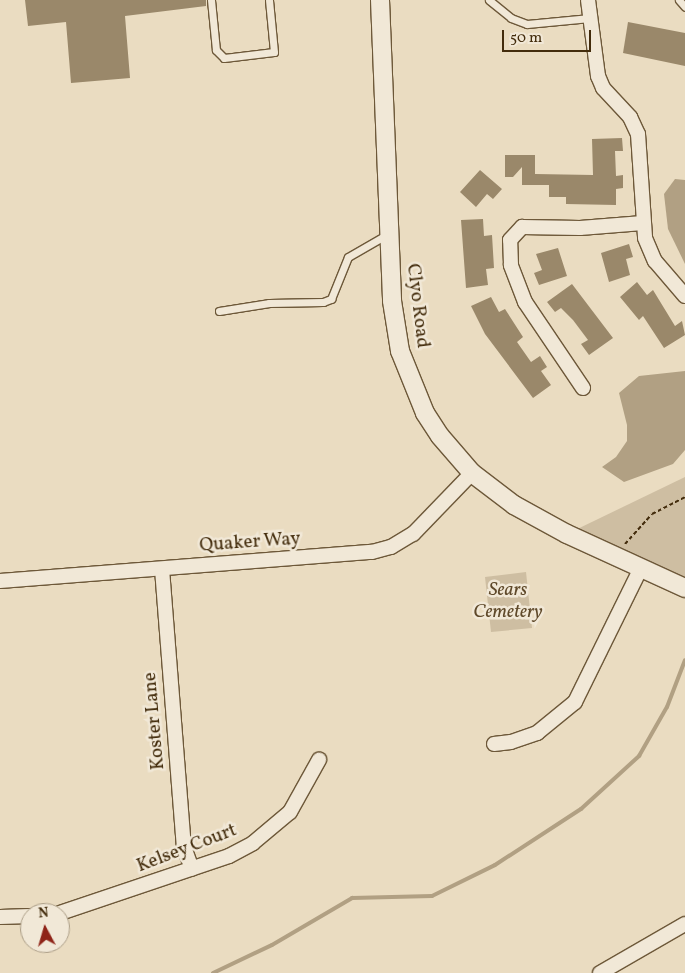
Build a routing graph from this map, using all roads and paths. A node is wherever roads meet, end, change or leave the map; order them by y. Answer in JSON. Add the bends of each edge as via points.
{"nodes":[{"id":1,"x":211,"y":0,"type":"edge"},
{"id":2,"x":268,"y":0,"type":"edge"},
{"id":3,"x":380,"y":0,"type":"edge"},
{"id":4,"x":489,"y":0,"type":"edge"},
{"id":5,"x":588,"y":0,"type":"edge"},
{"id":6,"x":679,"y":0,"type":"edge"},
{"id":7,"x":685,"y":7,"type":"edge"},
{"id":8,"x":590,"y":18,"type":"junction"},
{"id":9,"x":643,"y":223,"type":"junction"},
{"id":10,"x":389,"y":234,"type":"junction"},
{"id":11,"x":685,"y":296,"type":"edge"},
{"id":12,"x":219,"y":312,"type":"dead end"},
{"id":13,"x":584,"y":388,"type":"dead end"},
{"id":14,"x":472,"y":473,"type":"junction"},
{"id":15,"x":685,"y":496,"type":"edge"},
{"id":16,"x":615,"y":556,"type":"junction"},
{"id":17,"x":641,"y":568,"type":"junction"},
{"id":18,"x":162,"y":569,"type":"junction"},
{"id":19,"x":0,"y":581,"type":"edge"},
{"id":20,"x":685,"y":588,"type":"edge"},
{"id":21,"x":494,"y":744,"type":"dead end"},
{"id":22,"x":319,"y":760,"type":"dead end"},
{"id":23,"x":192,"y":868,"type":"junction"},
{"id":24,"x":70,"y":910,"type":"edge"},
{"id":25,"x":20,"y":916,"type":"edge"},
{"id":26,"x":0,"y":917,"type":"edge"},
{"id":27,"x":685,"y":924,"type":"edge"},
{"id":28,"x":600,"y":973,"type":"edge"}],
"edges":[{"from":1,"to":2,"type":"lane","via":[[216,50],[224,58],[270,55],[274,52]]},
{"from":3,"to":10,"type":"street","name":"Clyo Road"},
{"from":4,"to":8,"type":"lane","via":[[511,18],[527,24]]},
{"from":5,"to":8,"type":"street"},
{"from":6,"to":7,"type":"lane"},
{"from":8,"to":9,"type":"street","via":[[601,82],[630,117],[638,134]]},
{"from":9,"to":11,"type":"street","via":[[655,261]]},
{"from":9,"to":13,"type":"street","via":[[522,227],[510,240],[511,265],[524,302]]},
{"from":10,"to":12,"type":"lane","via":[[348,257],[331,299],[269,303]]},
{"from":10,"to":14,"type":"street","name":"Clyo Road","via":[[394,326],[408,378],[440,436]]},
{"from":14,"to":16,"type":"street","name":"Clyo Road","via":[[489,488],[540,520]]},
{"from":14,"to":18,"type":"street","name":"Quaker Way","via":[[427,523],[391,547],[357,554]]},
{"from":15,"to":16,"type":"path","via":[[652,514]]},
{"from":16,"to":17,"type":"street","name":"Clyo Road"},
{"from":17,"to":20,"type":"street","name":"Clyo Road"},
{"from":17,"to":21,"type":"street","via":[[575,702],[537,733]]},
{"from":18,"to":19,"type":"street","name":"Quaker Way"},
{"from":18,"to":23,"type":"street","name":"Koster Lane","via":[[184,847]]},
{"from":22,"to":23,"type":"street","name":"Kelsey Court","via":[[300,796],[275,827],[229,856]]},
{"from":23,"to":24,"type":"street","name":"Kelsey Court"},
{"from":25,"to":26,"type":"street"},
{"from":27,"to":28,"type":"street"}]}
